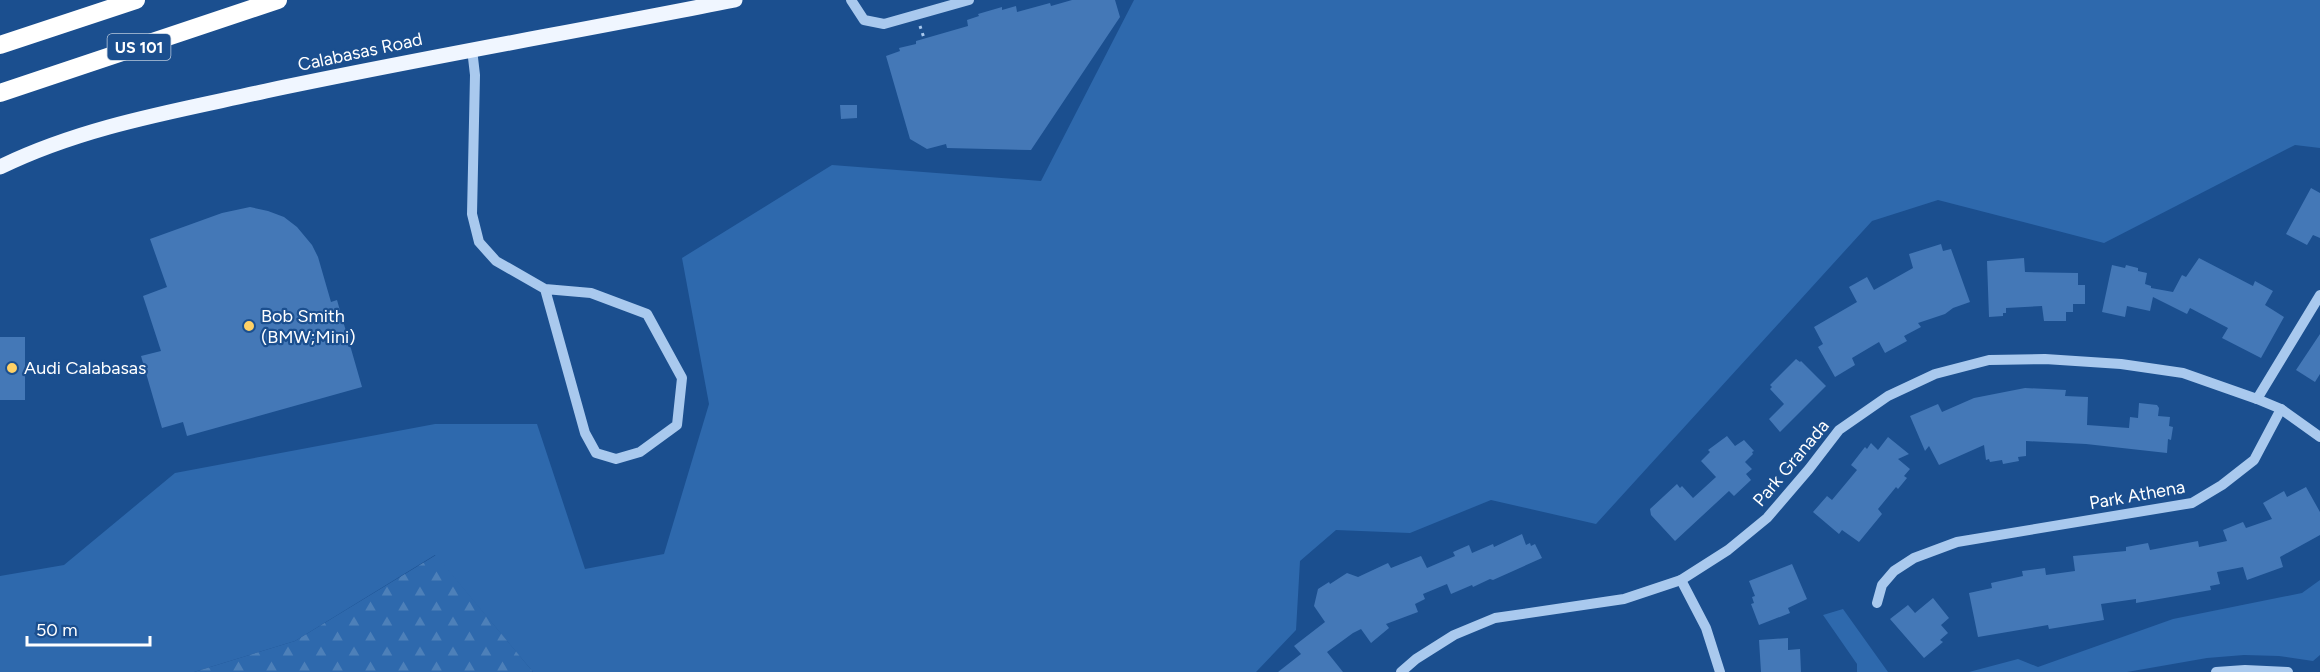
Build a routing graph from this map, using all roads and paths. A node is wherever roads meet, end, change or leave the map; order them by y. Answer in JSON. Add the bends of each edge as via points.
{"nodes":[{"id":1,"x":136,"y":0,"type":"edge"},
{"id":2,"x":278,"y":0,"type":"edge"},
{"id":3,"x":735,"y":0,"type":"edge"},
{"id":4,"x":851,"y":0,"type":"edge"},
{"id":5,"x":969,"y":0,"type":"edge"},
{"id":6,"x":0,"y":45,"type":"edge"},
{"id":7,"x":472,"y":49,"type":"junction"},
{"id":8,"x":0,"y":93,"type":"edge"},
{"id":9,"x":0,"y":167,"type":"edge"},
{"id":10,"x":545,"y":289,"type":"junction"},
{"id":11,"x":2320,"y":295,"type":"edge"},
{"id":12,"x":2257,"y":399,"type":"junction"},
{"id":13,"x":2281,"y":409,"type":"junction"},
{"id":14,"x":2320,"y":437,"type":"edge"},
{"id":15,"x":1681,"y":580,"type":"junction"},
{"id":16,"x":1877,"y":603,"type":"dead end"},
{"id":17,"x":1401,"y":672,"type":"edge"},
{"id":18,"x":1720,"y":672,"type":"edge"},
{"id":19,"x":2216,"y":672,"type":"edge"},
{"id":20,"x":2288,"y":672,"type":"edge"}],
"edges":[{"from":1,"to":6,"type":"highway","number":"US 101"},
{"from":2,"to":8,"type":"highway","number":"US 101"},
{"from":3,"to":7,"type":"main road","name":"Calabasas Road"},
{"from":4,"to":5,"type":"street","via":[[864,20],[885,24]]},
{"from":7,"to":9,"type":"main road","name":"Calabasas Road","via":[[116,124]]},
{"from":7,"to":10,"type":"street","via":[[472,214],[479,242],[496,261]]},
{"from":10,"to":10,"type":"street","via":[[585,433],[596,453],[616,459],[640,452],[677,426],[682,378],[647,314],[591,293]]},
{"from":11,"to":12,"type":"street"},
{"from":12,"to":13,"type":"street","name":"Park Granada"},
{"from":12,"to":15,"type":"street","name":"Park Granada","via":[[2183,373],[2121,364],[1989,360],[1935,374],[1888,396],[1839,430],[1767,518],[1728,550]]},
{"from":13,"to":14,"type":"street","name":"Park Granada"},
{"from":13,"to":16,"type":"street","name":"Park Athena","via":[[2254,460],[2192,503],[1957,542],[1914,558],[1894,572],[1882,585]]},
{"from":15,"to":17,"type":"street","name":"Park Granada","via":[[1624,599],[1495,618],[1454,635]]},
{"from":15,"to":18,"type":"street","via":[[1706,628]]},
{"from":19,"to":20,"type":"street"}]}
